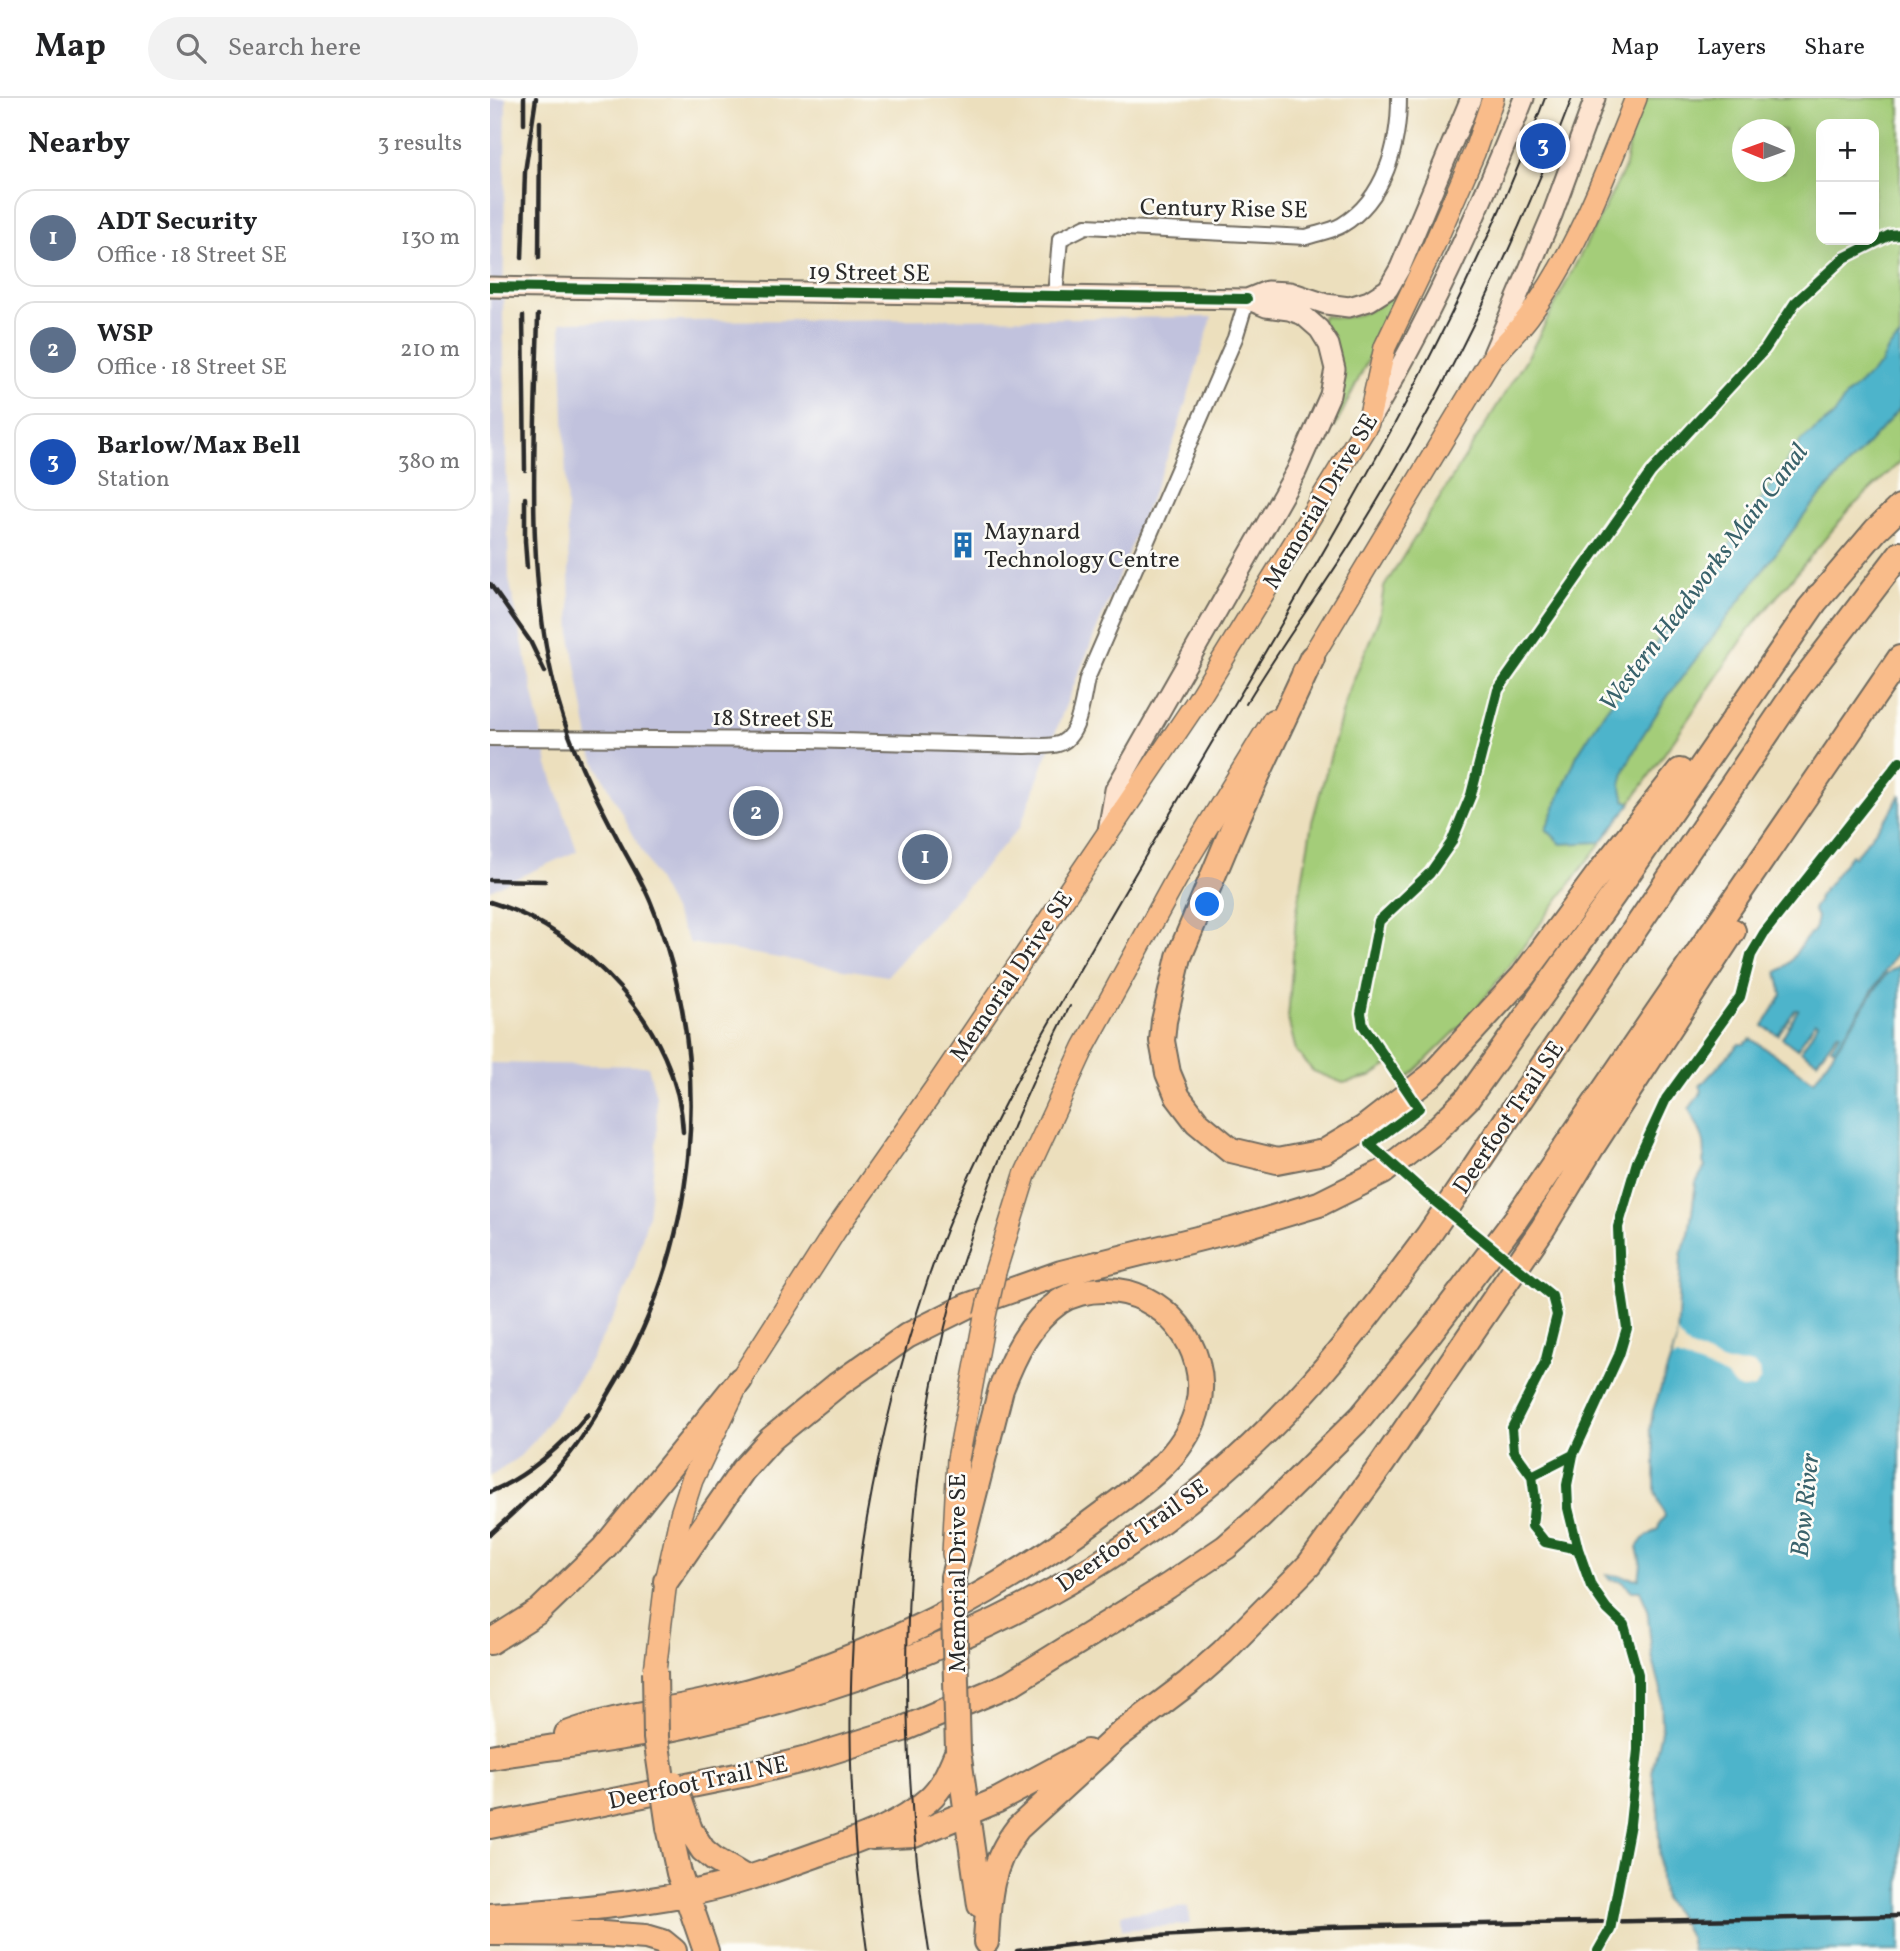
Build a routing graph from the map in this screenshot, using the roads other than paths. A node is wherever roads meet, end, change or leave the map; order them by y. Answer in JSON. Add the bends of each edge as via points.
{"nodes":[{"id":1,"x":1399,"y":98,"type":"edge"},
{"id":2,"x":1471,"y":98,"type":"edge"},
{"id":3,"x":1493,"y":98,"type":"edge"},
{"id":4,"x":1524,"y":98,"type":"edge"},
{"id":5,"x":1595,"y":98,"type":"edge"},
{"id":6,"x":1636,"y":98,"type":"edge"},
{"id":7,"x":490,"y":287,"type":"edge"},
{"id":8,"x":1055,"y":296,"type":"junction"},
{"id":9,"x":1247,"y":299,"type":"junction"},
{"id":10,"x":1490,"y":361,"type":"junction"},
{"id":11,"x":1368,"y":423,"type":"junction"},
{"id":12,"x":1900,"y":507,"type":"edge"},
{"id":13,"x":1900,"y":554,"type":"edge"},
{"id":14,"x":1819,"y":596,"type":"junction"},
{"id":15,"x":1312,"y":657,"type":"junction"},
{"id":16,"x":1900,"y":658,"type":"edge"},
{"id":17,"x":490,"y":738,"type":"edge"},
{"id":18,"x":1819,"y":778,"type":"junction"},
{"id":19,"x":1108,"y":831,"type":"junction"},
{"id":20,"x":740,"y":1380,"type":"junction"},
{"id":21,"x":953,"y":1577,"type":"junction"},
{"id":22,"x":666,"y":1581,"type":"junction"},
{"id":23,"x":490,"y":1642,"type":"edge"},
{"id":24,"x":655,"y":1671,"type":"joint"},
{"id":25,"x":1118,"y":1736,"type":"junction"},
{"id":26,"x":958,"y":1750,"type":"junction"},
{"id":27,"x":517,"y":1752,"type":"junction"},
{"id":28,"x":490,"y":1757,"type":"edge"},
{"id":29,"x":966,"y":1814,"type":"junction"},
{"id":30,"x":490,"y":1826,"type":"edge"},
{"id":31,"x":680,"y":1829,"type":"junction"},
{"id":32,"x":866,"y":1837,"type":"junction"},
{"id":33,"x":746,"y":1878,"type":"junction"},
{"id":34,"x":686,"y":1894,"type":"junction"},
{"id":35,"x":490,"y":1916,"type":"edge"},
{"id":36,"x":490,"y":1933,"type":"edge"},
{"id":37,"x":987,"y":1947,"type":"edge"},
{"id":38,"x":674,"y":1951,"type":"edge"},
{"id":39,"x":706,"y":1951,"type":"edge"}],
"edges":[{"from":1,"to":8,"type":"street","name":"Century Rise SE","via":[[1397,140],[1387,169],[1360,212],[1340,226],[1306,237],[1086,226],[1060,239]]},
{"from":2,"to":9,"type":"street","via":[[1388,289],[1349,307],[1290,292],[1267,291]]},
{"from":3,"to":11,"type":"main road","via":[[1469,164],[1385,347]]},
{"from":4,"to":11,"type":"street","name":"Memorial Drive SE","via":[[1452,264]]},
{"from":5,"to":10,"type":"street","name":"Memorial Drive SE"},
{"from":6,"to":10,"type":"main road","via":[[1566,258],[1528,317]]},
{"from":7,"to":8,"type":"street","name":"19 Street SE"},
{"from":8,"to":9,"type":"street","name":"19 Street SE"},
{"from":9,"to":17,"type":"street","name":"18 Street SE","via":[[1235,338],[1087,679],[1069,739],[1056,745]]},
{"from":9,"to":19,"type":"street","via":[[1303,315],[1319,329],[1335,369],[1330,395],[1296,472],[1115,790]]},
{"from":10,"to":15,"type":"main road","name":"Memorial Drive SE"},
{"from":11,"to":19,"type":"main road","name":"Memorial Drive SE","via":[[1196,703]]},
{"from":12,"to":14,"type":"highway"},
{"from":13,"to":27,"type":"highway","name":"Deerfoot Trail SE","via":[[1797,689],[1428,1236],[1313,1382],[1217,1476],[1100,1563],[1044,1597],[880,1671],[680,1727]]},
{"from":14,"to":15,"type":"highway","via":[[1523,976],[1431,1076],[1364,1128],[1324,1152],[1278,1161],[1231,1150],[1197,1122],[1178,1097],[1162,1041],[1179,957]]},
{"from":14,"to":22,"type":"highway","via":[[1468,1098],[1433,1133],[1383,1172],[1319,1204],[1061,1273],[967,1306],[907,1336],[771,1439],[743,1470]]},
{"from":15,"to":21,"type":"main road","name":"Memorial Drive SE","bridge":true,"via":[[1184,865],[1084,1047],[1025,1175],[995,1272],[958,1459]]},
{"from":16,"to":18,"type":"highway"},
{"from":18,"to":25,"type":"highway","via":[[1759,891],[1542,1228],[1329,1539],[1223,1652]]},
{"from":18,"to":30,"type":"highway","name":"Deerfoot Trail NE","via":[[1516,1219],[1429,1334],[1361,1417],[1226,1547],[1010,1684],[903,1729],[746,1774]]},
{"from":19,"to":20,"type":"main road","name":"Memorial Drive SE","via":[[835,1231]]},
{"from":20,"to":22,"type":"main road","name":"Memorial Drive SE","via":[[692,1480]]},
{"from":20,"to":23,"type":"highway","via":[[604,1548],[539,1611]]},
{"from":21,"to":26,"type":"highway","name":"Memorial Drive SE","bridge":true},
{"from":21,"to":27,"type":"highway","via":[[1001,1389],[1032,1326],[1060,1301],[1079,1292],[1114,1290],[1161,1308],[1183,1332],[1196,1361],[1200,1390],[1194,1419],[1164,1465],[1068,1540],[923,1626],[844,1660],[723,1698],[588,1726]]},
{"from":22,"to":24,"type":"main road","name":"Memorial Drive SE"},
{"from":24,"to":31,"type":"highway","name":"Memorial Drive SE","bridge":true,"via":[[656,1738]]},
{"from":25,"to":29,"type":"highway"},
{"from":25,"to":37,"type":"highway","via":[[1006,1843],[992,1875]]},
{"from":26,"to":29,"type":"highway","name":"Memorial Drive SE"},
{"from":26,"to":32,"type":"highway","via":[[945,1781],[930,1798]]},
{"from":27,"to":28,"type":"highway"},
{"from":29,"to":32,"type":"highway","via":[[915,1835]]},
{"from":29,"to":37,"type":"highway","name":"Memorial Drive SE"},
{"from":31,"to":33,"type":"highway","via":[[714,1859]]},
{"from":31,"to":34,"type":"highway","name":"Memorial Drive SE"},
{"from":32,"to":33,"type":"highway"},
{"from":33,"to":34,"type":"highway"},
{"from":34,"to":35,"type":"highway"},
{"from":34,"to":39,"type":"highway","name":"Memorial Drive SE"},
{"from":36,"to":38,"type":"highway","via":[[646,1937]]}]}
